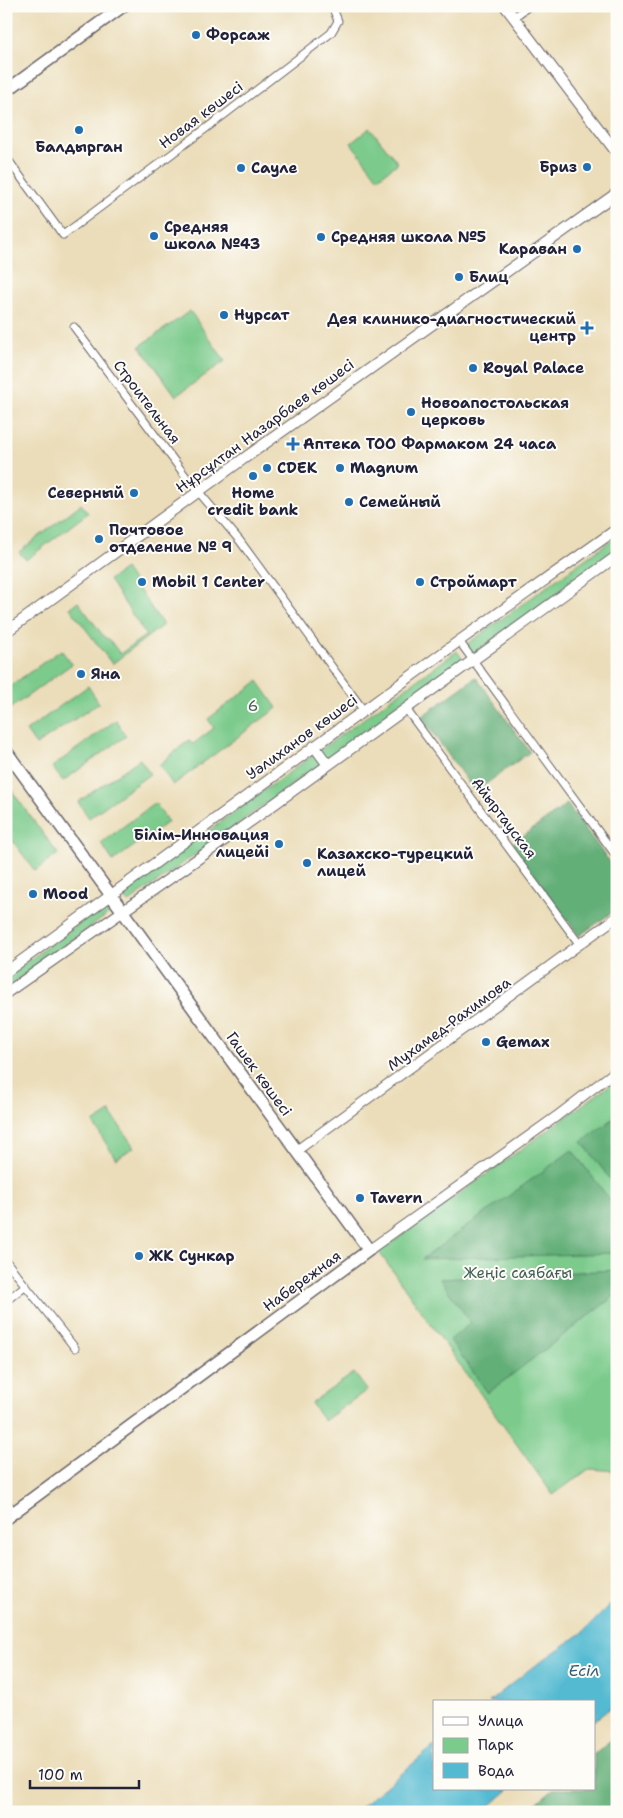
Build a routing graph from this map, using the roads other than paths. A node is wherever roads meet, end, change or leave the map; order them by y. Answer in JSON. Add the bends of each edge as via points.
{"nodes":[{"id":1,"x":123,"y":6,"type":"edge"},
{"id":2,"x":332,"y":6,"type":"edge"},
{"id":3,"x":505,"y":6,"type":"edge"},
{"id":4,"x":529,"y":6,"type":"edge"},
{"id":5,"x":514,"y":17,"type":"junction"},
{"id":6,"x":6,"y":91,"type":"edge"},
{"id":7,"x":617,"y":153,"type":"edge"},
{"id":8,"x":6,"y":156,"type":"edge"},
{"id":9,"x":617,"y":193,"type":"edge"},
{"id":10,"x":74,"y":327,"type":"dead end"},
{"id":11,"x":200,"y":491,"type":"junction"},
{"id":12,"x":617,"y":529,"type":"edge"},
{"id":13,"x":617,"y":556,"type":"edge"},
{"id":14,"x":6,"y":632,"type":"edge"},
{"id":15,"x":459,"y":640,"type":"junction"},
{"id":16,"x":473,"y":660,"type":"junction"},
{"id":17,"x":406,"y":709,"type":"junction"},
{"id":18,"x":364,"y":711,"type":"junction"},
{"id":19,"x":314,"y":746,"type":"junction"},
{"id":20,"x":6,"y":751,"type":"edge"},
{"id":21,"x":328,"y":765,"type":"junction"},
{"id":22,"x":617,"y":857,"type":"edge"},
{"id":23,"x":110,"y":894,"type":"junction"},
{"id":24,"x":124,"y":914,"type":"junction"},
{"id":25,"x":617,"y":918,"type":"edge"},
{"id":26,"x":580,"y":945,"type":"junction"},
{"id":27,"x":6,"y":972,"type":"edge"},
{"id":28,"x":6,"y":993,"type":"edge"},
{"id":29,"x":617,"y":1070,"type":"edge"},
{"id":30,"x":296,"y":1152,"type":"junction"},
{"id":31,"x":368,"y":1250,"type":"junction"},
{"id":32,"x":6,"y":1261,"type":"edge"},
{"id":33,"x":26,"y":1285,"type":"junction"},
{"id":34,"x":6,"y":1301,"type":"edge"},
{"id":35,"x":75,"y":1348,"type":"dead end"},
{"id":36,"x":6,"y":1501,"type":"edge"},
{"id":37,"x":10,"y":1515,"type":"edge"}],
"edges":[{"from":1,"to":6,"type":"main road"},
{"from":2,"to":8,"type":"street","name":"Новая көшесі","via":[[338,20],[331,32],[63,234]]},
{"from":3,"to":5,"type":"main road"},
{"from":4,"to":5,"type":"street"},
{"from":5,"to":7,"type":"main road"},
{"from":9,"to":11,"type":"main road","name":"Нұрсұлтан Назарбаев көшесі"},
{"from":10,"to":11,"type":"street","name":"Строительная"},
{"from":11,"to":14,"type":"main road","name":"Нұрсұлтан Назарбаев көшесі"},
{"from":11,"to":18,"type":"street"},
{"from":12,"to":15,"type":"main road","name":"Уәлиханов көшесі"},
{"from":13,"to":16,"type":"main road"},
{"from":15,"to":16,"type":"street"},
{"from":15,"to":18,"type":"main road","name":"Уәлиханов көшесі"},
{"from":16,"to":17,"type":"main road"},
{"from":16,"to":22,"type":"street"},
{"from":17,"to":21,"type":"main road"},
{"from":17,"to":26,"type":"street","name":"Айыртауская"},
{"from":18,"to":19,"type":"main road","name":"Уәлиханов көшесі"},
{"from":19,"to":21,"type":"main road"},
{"from":19,"to":23,"type":"main road","name":"Уәлиханов көшесі"},
{"from":20,"to":23,"type":"main road","name":"Гашек көшесі"},
{"from":21,"to":24,"type":"main road"},
{"from":23,"to":24,"type":"main road","name":"Гашек көшесі"},
{"from":23,"to":27,"type":"main road","name":"Уәлиханов көшесі"},
{"from":24,"to":28,"type":"main road"},
{"from":24,"to":30,"type":"main road","name":"Гашек көшесі"},
{"from":25,"to":26,"type":"street","name":"Мухамед-Рахимова"},
{"from":26,"to":30,"type":"street","name":"Мухамед-Рахимова"},
{"from":29,"to":31,"type":"street","name":"Набережная"},
{"from":30,"to":31,"type":"main road","name":"Гашек көшесі"},
{"from":31,"to":37,"type":"main road","name":"Набережная"},
{"from":32,"to":33,"type":"street"},
{"from":33,"to":34,"type":"street"},
{"from":33,"to":35,"type":"street"},
{"from":36,"to":37,"type":"street"}]}
